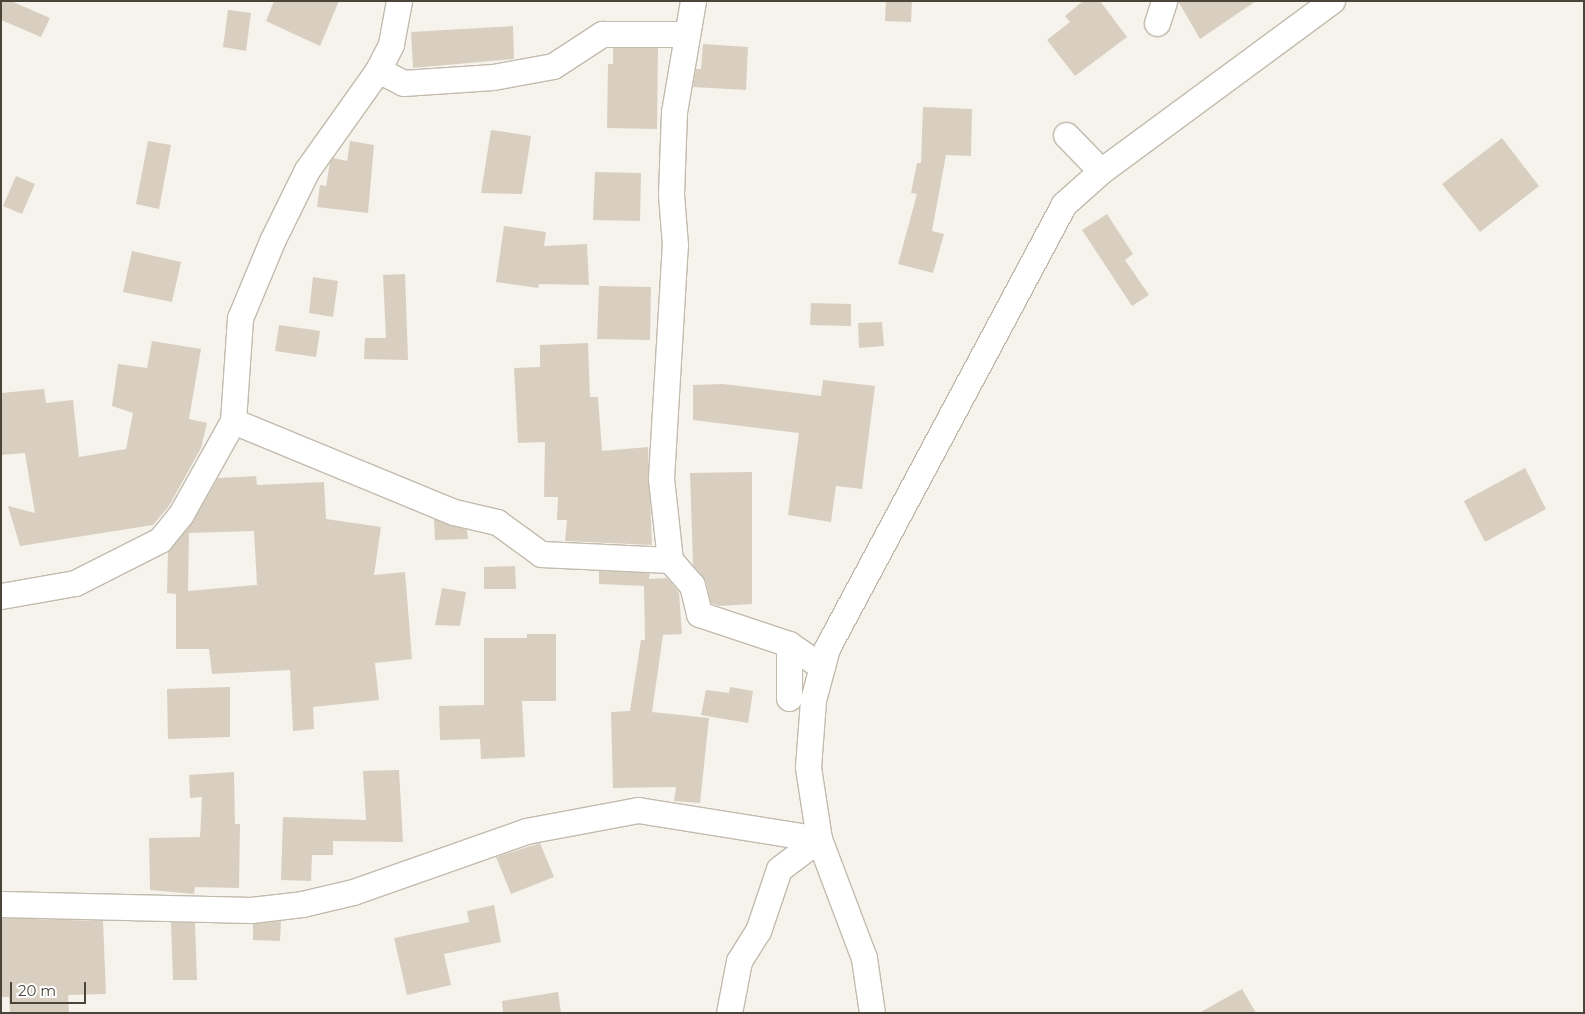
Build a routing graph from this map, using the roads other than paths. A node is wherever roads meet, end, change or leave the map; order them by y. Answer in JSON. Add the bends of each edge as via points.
{"nodes":[{"id":1,"x":399,"y":1,"type":"edge"},
{"id":2,"x":693,"y":1,"type":"edge"},
{"id":3,"x":1332,"y":1,"type":"edge"},
{"id":4,"x":687,"y":34,"type":"junction"},
{"id":5,"x":378,"y":70,"type":"junction"},
{"id":6,"x":1066,"y":135,"type":"dead end"},
{"id":7,"x":1101,"y":171,"type":"junction"},
{"id":8,"x":233,"y":421,"type":"junction"},
{"id":9,"x":670,"y":560,"type":"junction"},
{"id":10,"x":1,"y":596,"type":"edge"},
{"id":11,"x":789,"y":644,"type":"junction"},
{"id":12,"x":822,"y":667,"type":"junction"},
{"id":13,"x":789,"y":698,"type":"dead end"},
{"id":14,"x":819,"y":839,"type":"junction"},
{"id":15,"x":1,"y":904,"type":"edge"},
{"id":16,"x":729,"y":1013,"type":"edge"},
{"id":17,"x":872,"y":1013,"type":"edge"}],
"edges":[{"from":1,"to":5,"type":"street","via":[[391,44]]},
{"from":2,"to":4,"type":"street"},
{"from":3,"to":7,"type":"street"},
{"from":4,"to":5,"type":"street","via":[[602,34],[553,66],[493,77],[402,83]]},
{"from":4,"to":9,"type":"street","via":[[674,112],[671,194],[675,245],[662,478]]},
{"from":5,"to":8,"type":"street","via":[[307,170],[272,240],[240,318]]},
{"from":6,"to":7,"type":"street"},
{"from":7,"to":12,"type":"street","via":[[1064,204],[827,648]]},
{"from":8,"to":9,"type":"street","via":[[454,512],[497,522],[542,554]]},
{"from":8,"to":10,"type":"street","via":[[181,514],[160,540],[75,583]]},
{"from":9,"to":11,"type":"street","via":[[692,585],[698,614]]},
{"from":11,"to":12,"type":"street"},
{"from":11,"to":13,"type":"street"},
{"from":12,"to":14,"type":"street","via":[[813,700],[808,767]]},
{"from":14,"to":15,"type":"street","via":[[638,810],[526,831],[353,892],[302,904],[251,910]]},
{"from":14,"to":16,"type":"street","via":[[779,869],[758,931],[739,960]]},
{"from":14,"to":17,"type":"street","via":[[864,958]]}]}
